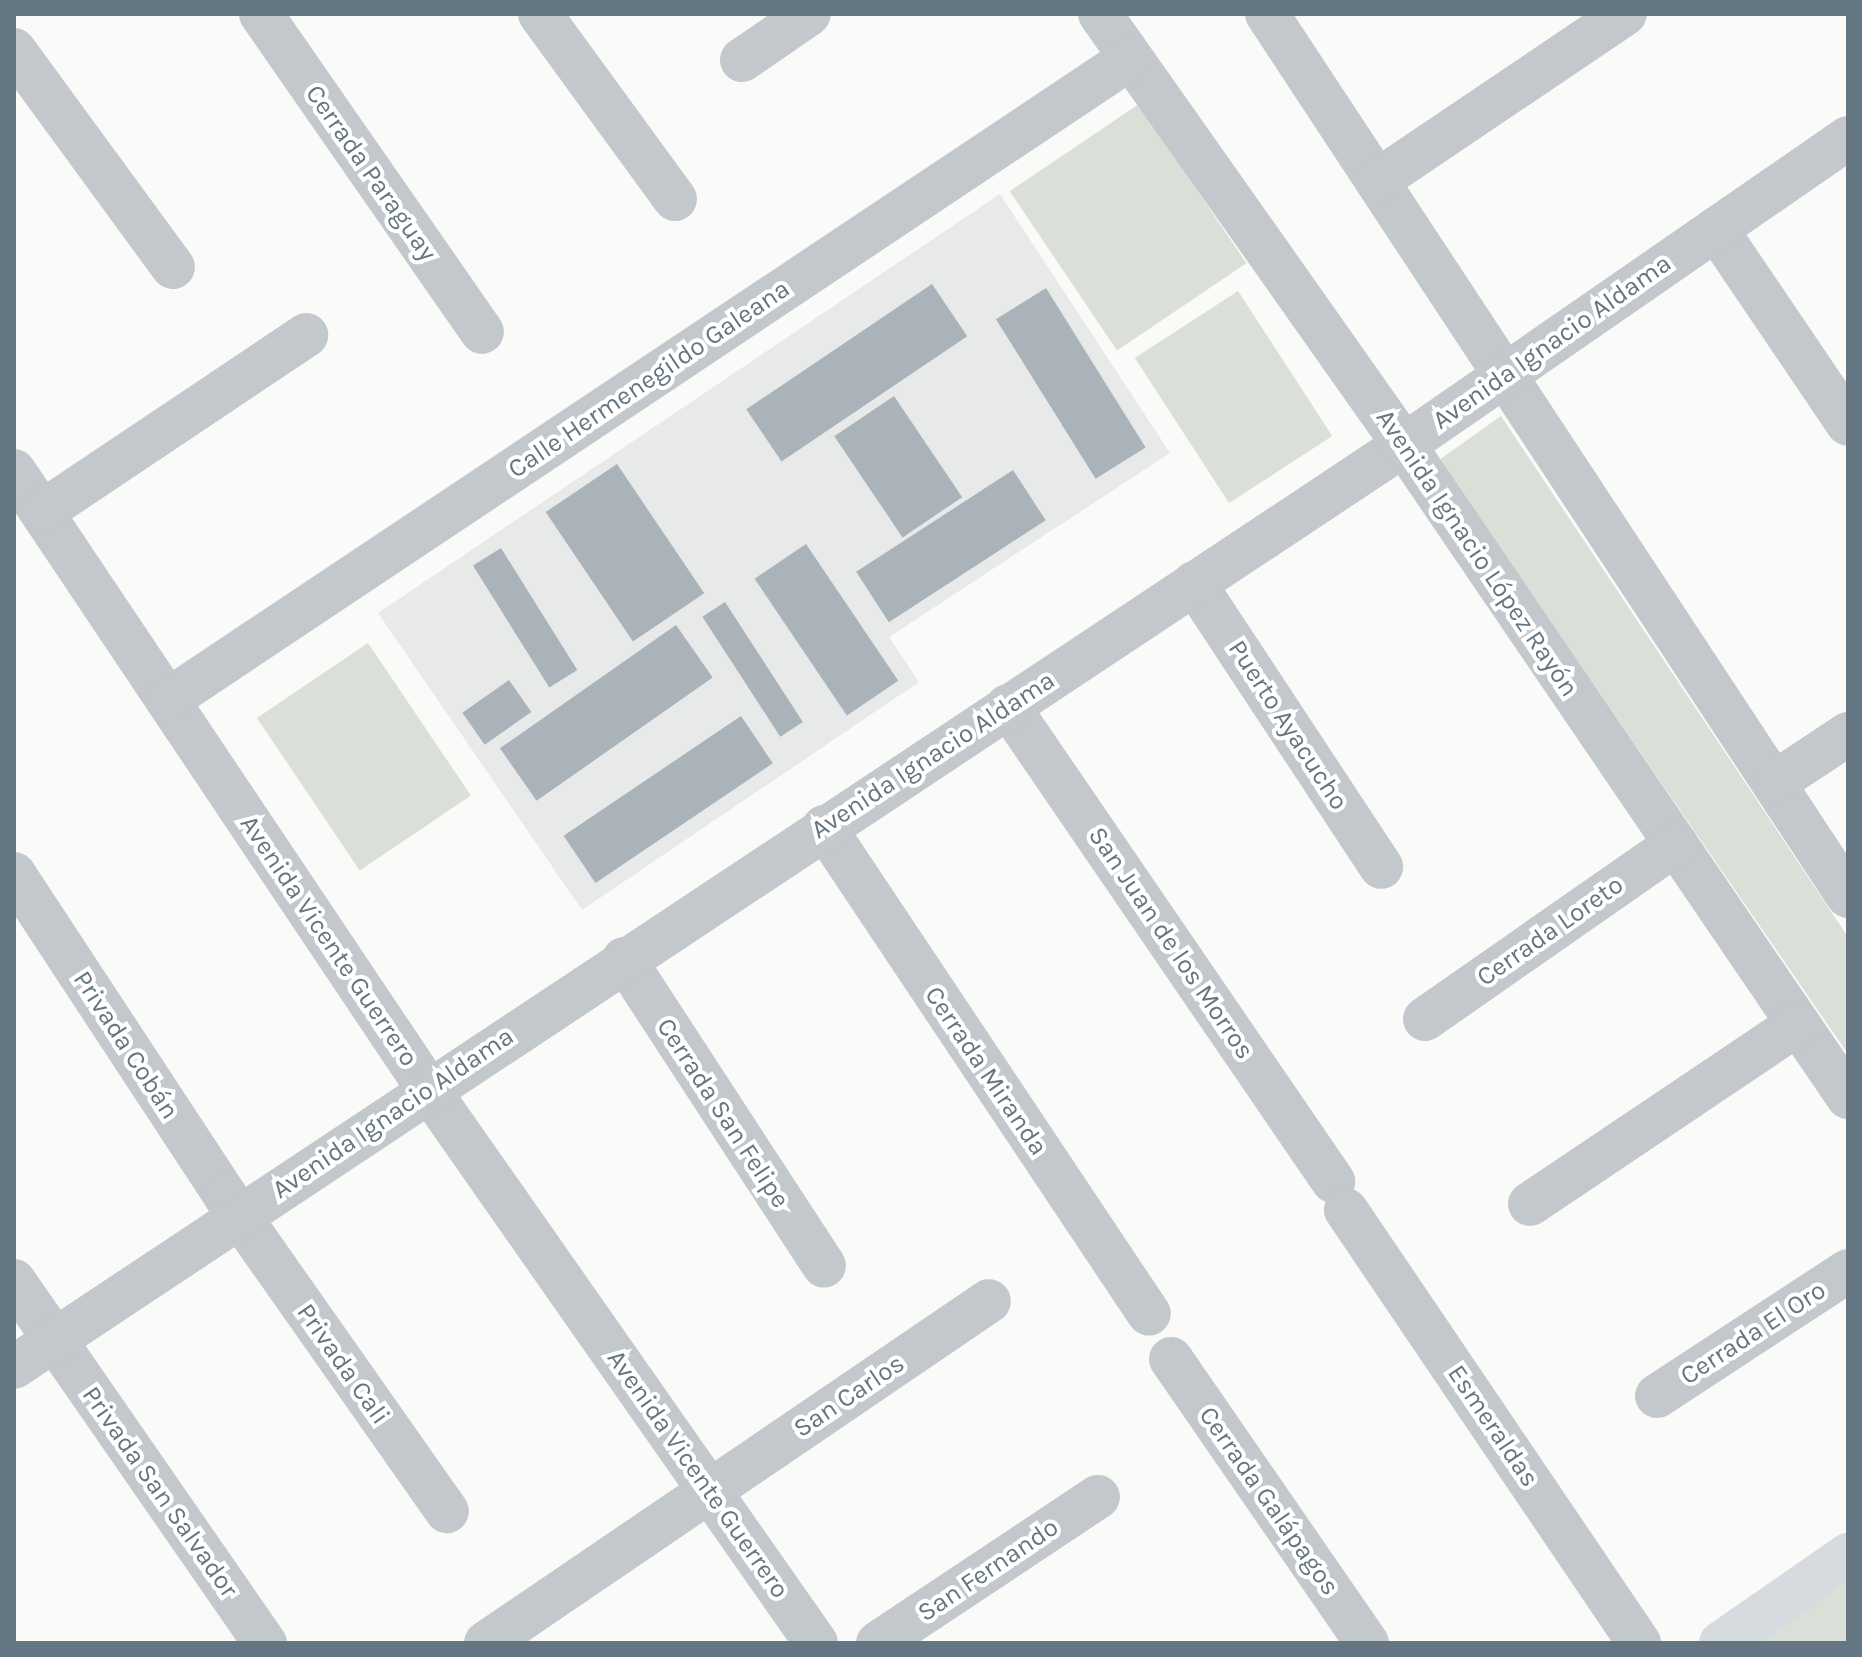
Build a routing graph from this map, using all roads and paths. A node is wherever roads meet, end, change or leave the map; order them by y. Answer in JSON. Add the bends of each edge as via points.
{"nodes":[{"id":1,"x":261,"y":14,"type":"edge"},
{"id":2,"x":540,"y":14,"type":"edge"},
{"id":3,"x":809,"y":14,"type":"edge"},
{"id":4,"x":1100,"y":14,"type":"edge"},
{"id":5,"x":1267,"y":14,"type":"edge"},
{"id":6,"x":1625,"y":14,"type":"edge"},
{"id":7,"x":14,"y":50,"type":"edge"},
{"id":8,"x":1129,"y":59,"type":"junction"},
{"id":9,"x":742,"y":60,"type":"dead end"},
{"id":10,"x":1848,"y":138,"type":"edge"},
{"id":11,"x":1377,"y":181,"type":"junction"},
{"id":12,"x":675,"y":199,"type":"dead end"},
{"id":13,"x":1716,"y":229,"type":"junction"},
{"id":14,"x":173,"y":267,"type":"dead end"},
{"id":15,"x":482,"y":332,"type":"dead end"},
{"id":16,"x":306,"y":335,"type":"dead end"},
{"id":17,"x":1504,"y":375,"type":"junction"},
{"id":18,"x":1848,"y":424,"type":"edge"},
{"id":19,"x":1404,"y":445,"type":"junction"},
{"id":20,"x":14,"y":471,"type":"edge"},
{"id":21,"x":42,"y":512,"type":"junction"},
{"id":22,"x":1194,"y":583,"type":"junction"},
{"id":23,"x":168,"y":700,"type":"junction"},
{"id":24,"x":1008,"y":706,"type":"junction"},
{"id":25,"x":1848,"y":734,"type":"edge"},
{"id":26,"x":1774,"y":783,"type":"junction"},
{"id":27,"x":824,"y":827,"type":"junction"},
{"id":28,"x":1676,"y":844,"type":"junction"},
{"id":29,"x":1381,"y":867,"type":"dead end"},
{"id":30,"x":14,"y":874,"type":"edge"},
{"id":31,"x":1848,"y":896,"type":"edge"},
{"id":32,"x":624,"y":959,"type":"junction"},
{"id":33,"x":1425,"y":1019,"type":"dead end"},
{"id":34,"x":1798,"y":1024,"type":"junction"},
{"id":35,"x":428,"y":1089,"type":"junction"},
{"id":36,"x":1848,"y":1097,"type":"edge"},
{"id":37,"x":1340,"y":1196,"type":"joint"},
{"id":38,"x":1530,"y":1204,"type":"dead end"},
{"id":39,"x":239,"y":1216,"type":"junction"},
{"id":40,"x":824,"y":1266,"type":"dead end"},
{"id":41,"x":1848,"y":1271,"type":"edge"},
{"id":42,"x":14,"y":1281,"type":"edge"},
{"id":43,"x":989,"y":1301,"type":"dead end"},
{"id":44,"x":1149,"y":1314,"type":"dead end"},
{"id":45,"x":54,"y":1340,"type":"junction"},
{"id":46,"x":1171,"y":1359,"type":"dead end"},
{"id":47,"x":14,"y":1367,"type":"edge"},
{"id":48,"x":1657,"y":1396,"type":"dead end"},
{"id":49,"x":709,"y":1490,"type":"junction"},
{"id":50,"x":1098,"y":1497,"type":"dead end"},
{"id":51,"x":447,"y":1511,"type":"dead end"},
{"id":52,"x":1848,"y":1555,"type":"edge"},
{"id":53,"x":265,"y":1643,"type":"edge"},
{"id":54,"x":486,"y":1643,"type":"edge"},
{"id":55,"x":816,"y":1643,"type":"edge"},
{"id":56,"x":878,"y":1643,"type":"edge"},
{"id":57,"x":1367,"y":1643,"type":"edge"},
{"id":58,"x":1639,"y":1643,"type":"edge"},
{"id":59,"x":1721,"y":1643,"type":"edge"}],
"edges":[{"from":1,"to":15,"type":"street","name":"Cerrada Paraguay"},
{"from":2,"to":12,"type":"street"},
{"from":3,"to":9,"type":"street"},
{"from":4,"to":8,"type":"street","name":"Avenida Ignacio López Rayón"},
{"from":5,"to":11,"type":"street"},
{"from":6,"to":11,"type":"street"},
{"from":7,"to":14,"type":"street"},
{"from":8,"to":19,"type":"street","name":"Avenida Ignacio López Rayón"},
{"from":8,"to":23,"type":"street","name":"Calle Hermenegildo Galeana"},
{"from":10,"to":13,"type":"street","name":"Avenida Ignacio Aldama"},
{"from":11,"to":17,"type":"street"},
{"from":13,"to":17,"type":"street","name":"Avenida Ignacio Aldama"},
{"from":13,"to":18,"type":"street"},
{"from":16,"to":21,"type":"street"},
{"from":17,"to":19,"type":"street","name":"Avenida Ignacio Aldama"},
{"from":17,"to":26,"type":"street"},
{"from":19,"to":22,"type":"street","name":"Avenida Ignacio Aldama"},
{"from":19,"to":28,"type":"street","name":"Avenida Ignacio López Rayón"},
{"from":20,"to":21,"type":"street","name":"Avenida Vicente Guerrero"},
{"from":21,"to":23,"type":"street","name":"Avenida Vicente Guerrero"},
{"from":22,"to":24,"type":"street","name":"Avenida Ignacio Aldama"},
{"from":22,"to":29,"type":"street","name":"Puerto Ayacucho"},
{"from":23,"to":35,"type":"street","name":"Avenida Vicente Guerrero"},
{"from":24,"to":27,"type":"street","name":"Avenida Ignacio Aldama"},
{"from":24,"to":37,"type":"street","name":"San Juan de los Morros"},
{"from":25,"to":26,"type":"street"},
{"from":26,"to":31,"type":"street"},
{"from":27,"to":32,"type":"street","name":"Avenida Ignacio Aldama"},
{"from":27,"to":44,"type":"street","name":"Cerrada Miranda"},
{"from":28,"to":33,"type":"street","name":"Cerrada Loreto"},
{"from":28,"to":34,"type":"street","name":"Avenida Ignacio López Rayón"},
{"from":30,"to":39,"type":"street","name":"Privada Cobán"},
{"from":32,"to":35,"type":"street","name":"Avenida Ignacio Aldama"},
{"from":32,"to":40,"type":"street","name":"Cerrada San Felipe"},
{"from":34,"to":36,"type":"street","name":"Avenida Ignacio López Rayón"},
{"from":34,"to":38,"type":"street"},
{"from":35,"to":39,"type":"street","name":"Avenida Ignacio Aldama"},
{"from":35,"to":49,"type":"street","name":"Avenida Vicente Guerrero"},
{"from":37,"to":58,"type":"street","name":"Esmeraldas"},
{"from":39,"to":45,"type":"street","name":"Avenida Ignacio Aldama"},
{"from":39,"to":51,"type":"street","name":"Privada Cali"},
{"from":41,"to":48,"type":"street","name":"Cerrada El Oro"},
{"from":42,"to":45,"type":"street","name":"Privada San Salvador"},
{"from":43,"to":49,"type":"street","name":"San Carlos"},
{"from":45,"to":47,"type":"street","name":"Avenida Ignacio Aldama"},
{"from":45,"to":53,"type":"street","name":"Privada San Salvador"},
{"from":46,"to":57,"type":"street","name":"Cerrada Galápagos"},
{"from":49,"to":54,"type":"street","name":"San Carlos"},
{"from":49,"to":55,"type":"street","name":"Avenida Vicente Guerrero"},
{"from":50,"to":56,"type":"street","name":"San Fernando"},
{"from":52,"to":59,"type":"main road"}]}
